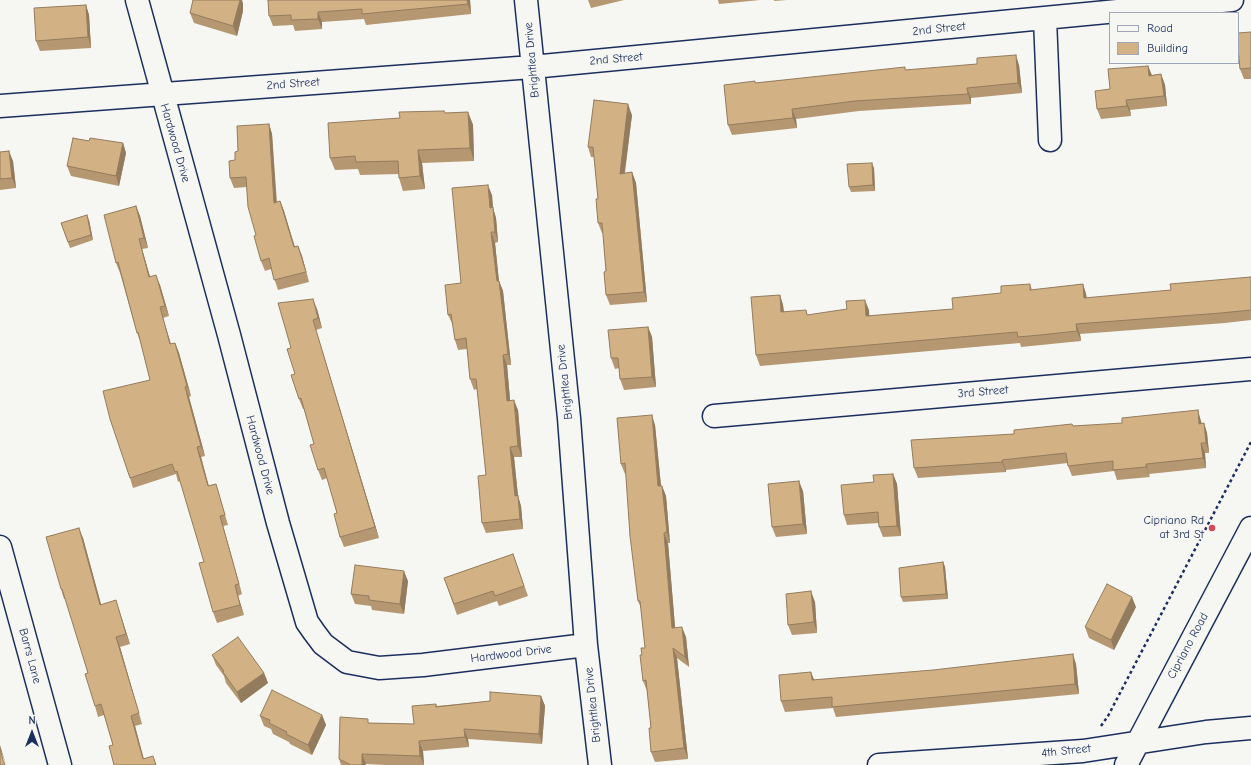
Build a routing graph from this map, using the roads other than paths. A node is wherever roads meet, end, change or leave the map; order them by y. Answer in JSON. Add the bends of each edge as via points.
{"nodes":[{"id":1,"x":137,"y":0,"type":"edge"},
{"id":2,"x":526,"y":0,"type":"edge"},
{"id":3,"x":1232,"y":0,"type":"edge"},
{"id":4,"x":1109,"y":12,"type":"edge"},
{"id":5,"x":1114,"y":12,"type":"edge"},
{"id":6,"x":1045,"y":19,"type":"junction"},
{"id":7,"x":532,"y":67,"type":"junction"},
{"id":8,"x":162,"y":93,"type":"junction"},
{"id":9,"x":0,"y":106,"type":"edge"},
{"id":10,"x":1050,"y":140,"type":"dead end"},
{"id":11,"x":1251,"y":368,"type":"edge"},
{"id":12,"x":714,"y":416,"type":"dead end"},
{"id":13,"x":1251,"y":528,"type":"edge"},
{"id":14,"x":0,"y":547,"type":"edge"},
{"id":15,"x":586,"y":645,"type":"junction"},
{"id":16,"x":1251,"y":728,"type":"edge"},
{"id":17,"x":1138,"y":741,"type":"junction"},
{"id":18,"x":60,"y":765,"type":"edge"},
{"id":19,"x":600,"y":765,"type":"edge"},
{"id":20,"x":879,"y":765,"type":"edge"},
{"id":21,"x":1126,"y":765,"type":"edge"}],
"edges":[{"from":1,"to":8,"type":"street","name":"Hardwood Drive"},
{"from":2,"to":7,"type":"street","name":"Brightlea Drive"},
{"from":3,"to":5,"type":"street","name":"2nd Street"},
{"from":4,"to":6,"type":"street","name":"2nd Street"},
{"from":6,"to":7,"type":"street","name":"2nd Street"},
{"from":6,"to":10,"type":"street"},
{"from":7,"to":8,"type":"street","name":"2nd Street"},
{"from":7,"to":15,"type":"street","name":"Brightlea Drive","via":[[568,418]]},
{"from":8,"to":9,"type":"street","name":"2nd Street"},
{"from":8,"to":15,"type":"street","name":"Hardwood Drive","via":[[280,531],[307,622],[322,644],[347,662],[379,668]]},
{"from":11,"to":12,"type":"street","name":"3rd Street"},
{"from":13,"to":17,"type":"street","name":"Cipriano Road"},
{"from":14,"to":18,"type":"street","name":"Barrs Lane"},
{"from":15,"to":19,"type":"street","name":"Brightlea Drive"},
{"from":16,"to":17,"type":"street","name":"4th Street"},
{"from":17,"to":20,"type":"street","name":"4th Street","via":[[1083,751]]},
{"from":17,"to":21,"type":"street","name":"Cipriano Road"}]}
